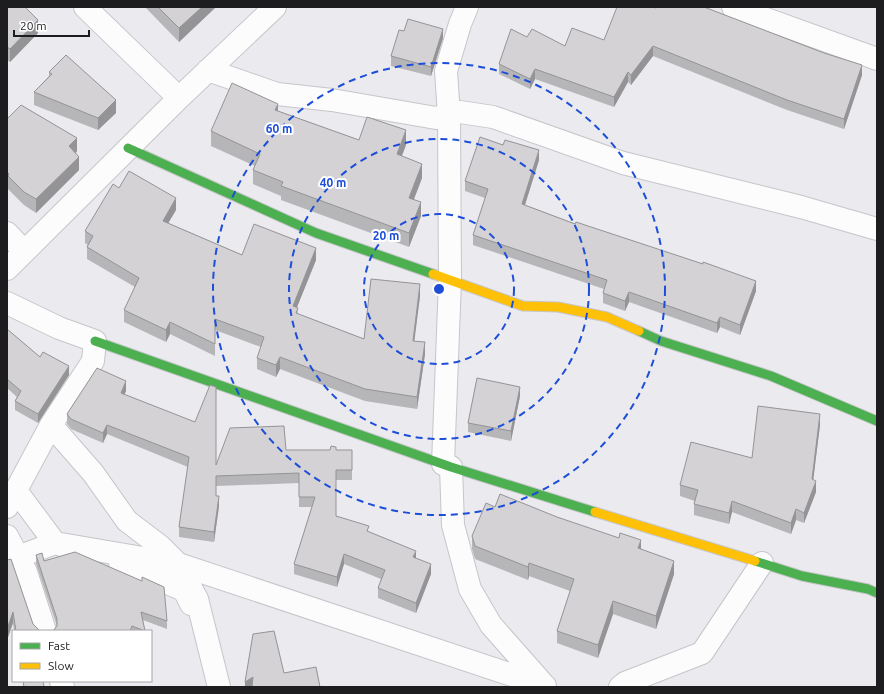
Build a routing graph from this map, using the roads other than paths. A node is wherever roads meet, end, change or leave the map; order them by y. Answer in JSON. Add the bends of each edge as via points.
{"nodes":[{"id":1,"x":85,"y":7,"type":"edge"},
{"id":2,"x":275,"y":7,"type":"edge"},
{"id":3,"x":467,"y":7,"type":"edge"},
{"id":4,"x":733,"y":7,"type":"edge"},
{"id":5,"x":877,"y":59,"type":"edge"},
{"id":6,"x":208,"y":70,"type":"junction"},
{"id":7,"x":179,"y":98,"type":"junction"},
{"id":8,"x":449,"y":116,"type":"junction"},
{"id":9,"x":128,"y":148,"type":"junction"},
{"id":10,"x":877,"y":228,"type":"edge"},
{"id":11,"x":7,"y":233,"type":"edge"},
{"id":12,"x":24,"y":251,"type":"junction"},
{"id":13,"x":7,"y":269,"type":"edge"},
{"id":14,"x":450,"y":280,"type":"junction"},
{"id":15,"x":7,"y":303,"type":"edge"},
{"id":16,"x":95,"y":341,"type":"junction"},
{"id":17,"x":877,"y":421,"type":"edge"},
{"id":18,"x":51,"y":425,"type":"junction"},
{"id":19,"x":447,"y":465,"type":"junction"},
{"id":20,"x":12,"y":499,"type":"edge"},
{"id":21,"x":7,"y":536,"type":"edge"},
{"id":22,"x":55,"y":543,"type":"junction"},
{"id":23,"x":18,"y":557,"type":"junction"},
{"id":24,"x":762,"y":563,"type":"junction"},
{"id":25,"x":178,"y":564,"type":"junction"},
{"id":26,"x":877,"y":593,"type":"edge"},
{"id":27,"x":45,"y":630,"type":"edge"},
{"id":28,"x":207,"y":636,"type":"junction"},
{"id":29,"x":626,"y":686,"type":"edge"},
{"id":30,"x":219,"y":687,"type":"edge"},
{"id":31,"x":546,"y":687,"type":"edge"}],
"edges":[{"from":1,"to":7,"type":"street"},
{"from":2,"to":6,"type":"street"},
{"from":3,"to":8,"type":"street","via":[[446,71]]},
{"from":4,"to":5,"type":"street"},
{"from":6,"to":7,"type":"street"},
{"from":6,"to":8,"type":"street","via":[[277,94],[332,100],[436,118]]},
{"from":7,"to":9,"type":"street"},
{"from":8,"to":10,"type":"street","via":[[460,112],[493,117],[623,162]]},
{"from":8,"to":14,"type":"street"},
{"from":9,"to":12,"type":"street"},
{"from":9,"to":14,"type":"street","via":[[316,233]]},
{"from":11,"to":12,"type":"street"},
{"from":12,"to":13,"type":"street"},
{"from":14,"to":17,"type":"street","via":[[523,306],[558,307],[608,317],[661,341],[771,376]]},
{"from":14,"to":19,"type":"street"},
{"from":15,"to":16,"type":"street","via":[[54,326]]},
{"from":16,"to":18,"type":"street","via":[[93,361]]},
{"from":16,"to":19,"type":"street"},
{"from":18,"to":20,"type":"street"},
{"from":18,"to":25,"type":"street","via":[[93,473],[127,521],[160,546]]},
{"from":19,"to":24,"type":"street"},
{"from":19,"to":31,"type":"street","via":[[453,525],[470,589],[491,625]]},
{"from":20,"to":22,"type":"street"},
{"from":21,"to":23,"type":"street"},
{"from":22,"to":23,"type":"street"},
{"from":22,"to":25,"type":"street"},
{"from":22,"to":28,"type":"street","via":[[127,566],[184,590]]},
{"from":23,"to":27,"type":"street","via":[[26,572]]},
{"from":24,"to":26,"type":"street","via":[[802,576]]},
{"from":24,"to":29,"type":"street","via":[[702,653]]},
{"from":25,"to":28,"type":"street","via":[[197,599]]},
{"from":25,"to":31,"type":"street"},
{"from":28,"to":30,"type":"street"}]}
